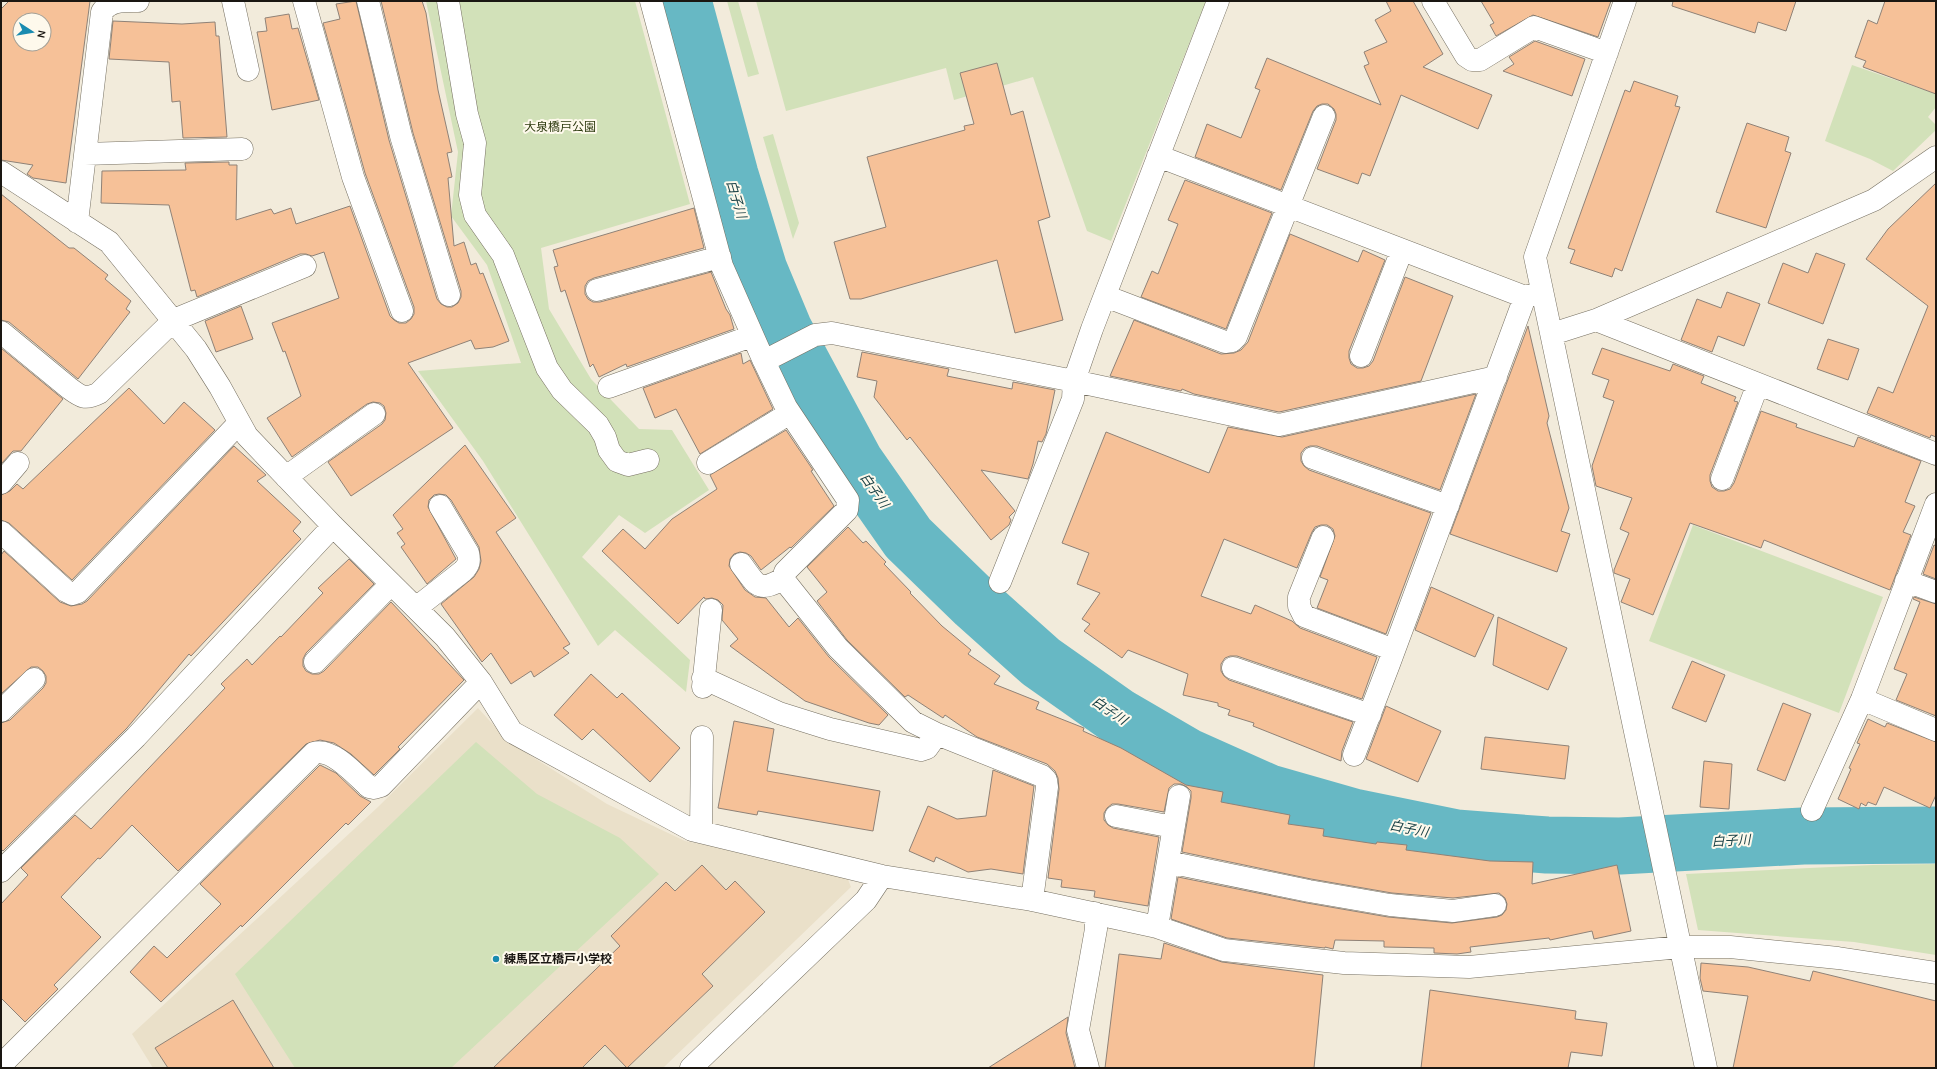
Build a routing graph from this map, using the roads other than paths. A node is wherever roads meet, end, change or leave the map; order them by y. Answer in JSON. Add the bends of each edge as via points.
{"nodes":[{"id":1,"x":138,"y":1,"type":"edge"},
{"id":2,"x":233,"y":1,"type":"edge"},
{"id":3,"x":304,"y":1,"type":"edge"},
{"id":4,"x":368,"y":1,"type":"edge"},
{"id":5,"x":448,"y":1,"type":"edge"},
{"id":6,"x":651,"y":1,"type":"edge"},
{"id":7,"x":1218,"y":1,"type":"edge"},
{"id":8,"x":1433,"y":1,"type":"edge"},
{"id":9,"x":1626,"y":1,"type":"edge"},
{"id":10,"x":1607,"y":53,"type":"junction"},
{"id":11,"x":248,"y":70,"type":"dead end"},
{"id":12,"x":1324,"y":116,"type":"dead end"},
{"id":13,"x":242,"y":149,"type":"dead end"},
{"id":14,"x":85,"y":154,"type":"junction"},
{"id":15,"x":1158,"y":156,"type":"junction"},
{"id":16,"x":1936,"y":157,"type":"edge"},
{"id":17,"x":1,"y":172,"type":"edge"},
{"id":18,"x":1289,"y":205,"type":"junction"},
{"id":19,"x":77,"y":222,"type":"junction"},
{"id":20,"x":1402,"y":250,"type":"junction"},
{"id":21,"x":720,"y":257,"type":"junction"},
{"id":22,"x":306,"y":266,"type":"dead end"},
{"id":23,"x":597,"y":290,"type":"dead end"},
{"id":24,"x":1534,"y":294,"type":"junction"},
{"id":25,"x":449,"y":295,"type":"dead end"},
{"id":26,"x":1104,"y":296,"type":"junction"},
{"id":27,"x":402,"y":311,"type":"dead end"},
{"id":28,"x":174,"y":320,"type":"junction"},
{"id":29,"x":1596,"y":320,"type":"junction"},
{"id":30,"x":1,"y":332,"type":"edge"},
{"id":31,"x":1552,"y":334,"type":"junction"},
{"id":32,"x":752,"y":336,"type":"junction"},
{"id":33,"x":1361,"y":356,"type":"dead end"},
{"id":34,"x":767,"y":358,"type":"junction"},
{"id":35,"x":1496,"y":377,"type":"junction"},
{"id":36,"x":1074,"y":381,"type":"junction"},
{"id":37,"x":1758,"y":384,"type":"junction"},
{"id":38,"x":609,"y":387,"type":"dead end"},
{"id":39,"x":790,"y":413,"type":"junction"},
{"id":40,"x":374,"y":414,"type":"dead end"},
{"id":41,"x":239,"y":423,"type":"junction"},
{"id":42,"x":1936,"y":454,"type":"edge"},
{"id":43,"x":1313,"y":458,"type":"dead end"},
{"id":44,"x":648,"y":460,"type":"dead end"},
{"id":45,"x":18,"y":463,"type":"dead end"},
{"id":46,"x":708,"y":463,"type":"dead end"},
{"id":47,"x":286,"y":477,"type":"junction"},
{"id":48,"x":1722,"y":479,"type":"dead end"},
{"id":49,"x":1,"y":483,"type":"edge"},
{"id":50,"x":1936,"y":504,"type":"edge"},
{"id":51,"x":440,"y":506,"type":"dead end"},
{"id":52,"x":1448,"y":506,"type":"junction"},
{"id":53,"x":333,"y":526,"type":"junction"},
{"id":54,"x":1,"y":532,"type":"edge"},
{"id":55,"x":1323,"y":537,"type":"dead end"},
{"id":56,"x":741,"y":564,"type":"dead end"},
{"id":57,"x":783,"y":579,"type":"junction"},
{"id":58,"x":1906,"y":581,"type":"junction"},
{"id":59,"x":1000,"y":582,"type":"dead end"},
{"id":60,"x":391,"y":584,"type":"junction"},
{"id":61,"x":1936,"y":592,"type":"edge"},
{"id":62,"x":416,"y":608,"type":"junction"},
{"id":63,"x":711,"y":610,"type":"dead end"},
{"id":64,"x":1394,"y":650,"type":"junction"},
{"id":65,"x":315,"y":662,"type":"dead end"},
{"id":66,"x":1233,"y":668,"type":"dead end"},
{"id":67,"x":34,"y":679,"type":"dead end"},
{"id":68,"x":481,"y":682,"type":"junction"},
{"id":69,"x":1862,"y":699,"type":"junction"},
{"id":70,"x":1,"y":711,"type":"edge"},
{"id":71,"x":1370,"y":715,"type":"junction"},
{"id":72,"x":1936,"y":730,"type":"edge"},
{"id":73,"x":937,"y":734,"type":"junction"},
{"id":74,"x":702,"y":737,"type":"dead end"},
{"id":75,"x":1354,"y":755,"type":"dead end"},
{"id":76,"x":1179,"y":796,"type":"dead end"},
{"id":77,"x":1812,"y":810,"type":"dead end"},
{"id":78,"x":1116,"y":816,"type":"dead end"},
{"id":79,"x":1173,"y":827,"type":"junction"},
{"id":80,"x":701,"y":832,"type":"junction"},
{"id":81,"x":1168,"y":862,"type":"junction"},
{"id":82,"x":1,"y":871,"type":"edge"},
{"id":83,"x":882,"y":876,"type":"junction"},
{"id":84,"x":1032,"y":900,"type":"junction"},
{"id":85,"x":1495,"y":905,"type":"dead end"},
{"id":86,"x":1095,"y":913,"type":"junction"},
{"id":87,"x":1157,"y":927,"type":"junction"},
{"id":88,"x":1681,"y":947,"type":"junction"},
{"id":89,"x":1936,"y":973,"type":"edge"},
{"id":90,"x":1,"y":1065,"type":"edge"},
{"id":91,"x":692,"y":1068,"type":"edge"},
{"id":92,"x":1088,"y":1068,"type":"edge"},
{"id":93,"x":1706,"y":1068,"type":"edge"}],
"edges":[{"from":1,"to":14,"type":"street","via":[[106,4],[102,12]]},
{"from":2,"to":11,"type":"street"},
{"from":3,"to":27,"type":"street","via":[[353,177]]},
{"from":4,"to":25,"type":"street","via":[[401,136]]},
{"from":5,"to":44,"type":"street","via":[[467,114],[475,143],[470,195],[475,215],[503,256],[547,368],[554,379],[598,425],[617,461],[628,465]]},
{"from":6,"to":21,"type":"street"},
{"from":7,"to":15,"type":"street"},
{"from":8,"to":10,"type":"street","via":[[1466,56],[1472,60],[1480,60],[1534,27]]},
{"from":9,"to":10,"type":"street"},
{"from":10,"to":24,"type":"street","via":[[1536,257]]},
{"from":12,"to":18,"type":"street"},
{"from":13,"to":14,"type":"street"},
{"from":14,"to":19,"type":"street"},
{"from":15,"to":18,"type":"street"},
{"from":15,"to":26,"type":"street"},
{"from":16,"to":29,"type":"street","via":[[1874,200]]},
{"from":17,"to":19,"type":"street"},
{"from":18,"to":20,"type":"street"},
{"from":18,"to":26,"type":"street","via":[[1232,342],[1225,342]]},
{"from":19,"to":28,"type":"street","via":[[109,242]]},
{"from":20,"to":24,"type":"street"},
{"from":20,"to":33,"type":"street"},
{"from":21,"to":23,"type":"street"},
{"from":21,"to":32,"type":"street"},
{"from":22,"to":28,"type":"street"},
{"from":24,"to":31,"type":"street"},
{"from":24,"to":35,"type":"street"},
{"from":26,"to":36,"type":"street"},
{"from":28,"to":30,"type":"street","via":[[99,393],[90,398],[80,396],[69,388]]},
{"from":28,"to":41,"type":"street","via":[[216,380]]},
{"from":29,"to":31,"type":"street"},
{"from":29,"to":37,"type":"street"},
{"from":31,"to":88,"type":"street"},
{"from":32,"to":34,"type":"street"},
{"from":32,"to":38,"type":"street"},
{"from":34,"to":36,"type":"street","via":[[815,335],[832,333]]},
{"from":34,"to":39,"type":"street"},
{"from":35,"to":36,"type":"street","via":[[1279,425]]},
{"from":35,"to":52,"type":"street"},
{"from":36,"to":59,"type":"street","via":[[1074,399]]},
{"from":37,"to":42,"type":"street"},
{"from":37,"to":48,"type":"street"},
{"from":39,"to":46,"type":"street"},
{"from":39,"to":57,"type":"street","via":[[848,500],[849,506],[785,572]]},
{"from":40,"to":47,"type":"street"},
{"from":41,"to":47,"type":"street","via":[[247,436]]},
{"from":41,"to":54,"type":"street","via":[[78,592],[72,594],[66,591]]},
{"from":43,"to":52,"type":"street"},
{"from":45,"to":49,"type":"street"},
{"from":47,"to":53,"type":"street"},
{"from":50,"to":58,"type":"street"},
{"from":51,"to":62,"type":"street","via":[[470,560],[463,571]]},
{"from":52,"to":64,"type":"street"},
{"from":53,"to":60,"type":"street"},
{"from":53,"to":82,"type":"street","via":[[136,737]]},
{"from":55,"to":64,"type":"street","via":[[1299,597],[1299,606],[1304,616]]},
{"from":56,"to":57,"type":"street","via":[[756,584],[761,586],[768,587]]},
{"from":57,"to":73,"type":"street","via":[[838,648],[913,722]]},
{"from":58,"to":61,"type":"street"},
{"from":58,"to":69,"type":"street"},
{"from":60,"to":62,"type":"street"},
{"from":60,"to":65,"type":"street"},
{"from":62,"to":68,"type":"street","via":[[445,637]]},
{"from":63,"to":73,"type":"street","via":[[703,683],[830,730],[921,750],[927,748]]},
{"from":64,"to":71,"type":"street"},
{"from":66,"to":71,"type":"street"},
{"from":67,"to":70,"type":"street"},
{"from":68,"to":80,"type":"street","via":[[512,732],[692,830]]},
{"from":68,"to":90,"type":"street","via":[[381,786],[369,786],[331,753],[314,753]]},
{"from":69,"to":72,"type":"street"},
{"from":69,"to":77,"type":"street"},
{"from":71,"to":75,"type":"street"},
{"from":73,"to":84,"type":"street","via":[[1042,776],[1046,780]]},
{"from":74,"to":80,"type":"street"},
{"from":76,"to":79,"type":"street"},
{"from":78,"to":79,"type":"street"},
{"from":79,"to":81,"type":"street"},
{"from":80,"to":83,"type":"street"},
{"from":81,"to":85,"type":"street","via":[[1390,905],[1453,911]]},
{"from":81,"to":87,"type":"street"},
{"from":83,"to":84,"type":"street"},
{"from":83,"to":91,"type":"street","via":[[866,900]]},
{"from":84,"to":86,"type":"street"},
{"from":86,"to":87,"type":"street"},
{"from":86,"to":92,"type":"street","via":[[1096,929],[1078,1030]]},
{"from":87,"to":88,"type":"street","via":[[1224,950],[1344,963],[1469,967]]},
{"from":88,"to":89,"type":"street","via":[[1738,947],[1838,958]]},
{"from":88,"to":93,"type":"street"}]}
